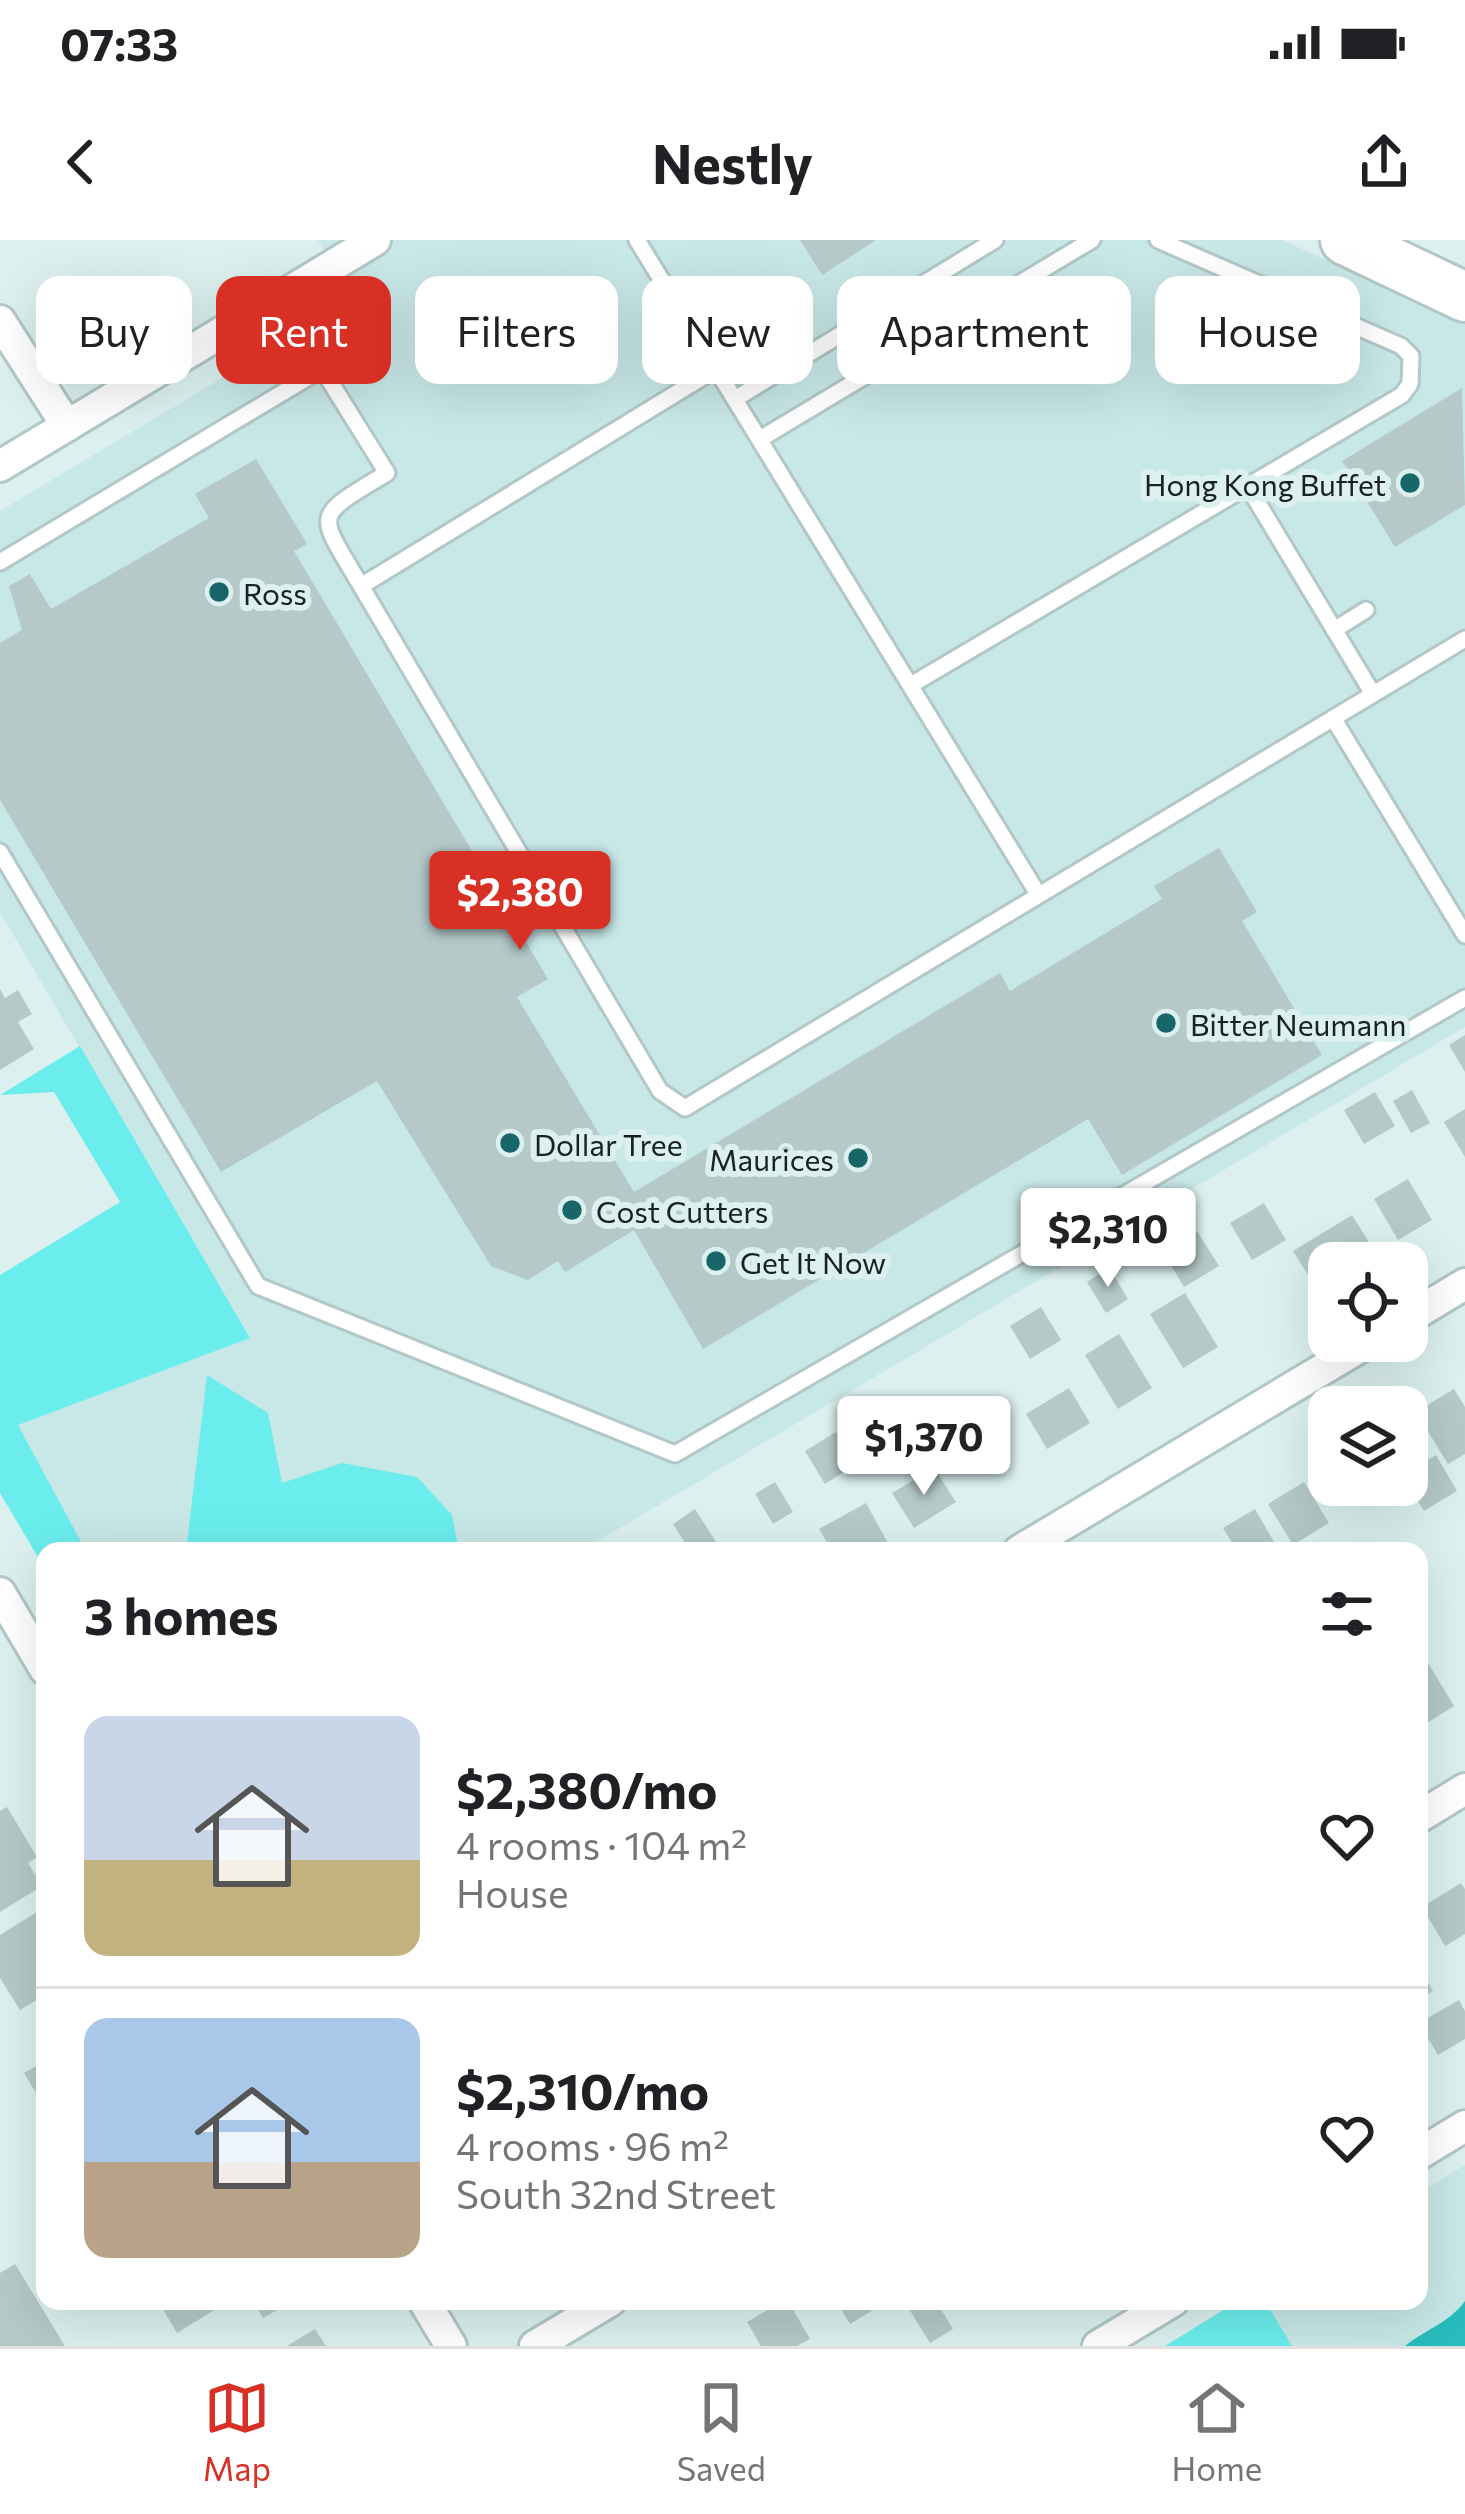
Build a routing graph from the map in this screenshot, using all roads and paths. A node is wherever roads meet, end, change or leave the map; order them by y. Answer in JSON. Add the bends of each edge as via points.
{"nodes":[{"id":1,"x":375,"y":240,"type":"edge"},
{"id":2,"x":637,"y":240,"type":"edge"},
{"id":3,"x":995,"y":240,"type":"edge"},
{"id":4,"x":1093,"y":240,"type":"edge"},
{"id":5,"x":1158,"y":240,"type":"edge"},
{"id":6,"x":1345,"y":240,"type":"edge"},
{"id":7,"x":315,"y":276,"type":"edge"},
{"id":8,"x":659,"y":276,"type":"edge"},
{"id":9,"x":1465,"y":297,"type":"edge"},
{"id":10,"x":0,"y":321,"type":"edge"},
{"id":11,"x":216,"y":336,"type":"edge"},
{"id":12,"x":297,"y":384,"type":"edge"},
{"id":13,"x":331,"y":384,"type":"edge"},
{"id":14,"x":690,"y":384,"type":"edge"},
{"id":15,"x":726,"y":384,"type":"edge"},
{"id":16,"x":735,"y":399,"type":"junction"},
{"id":17,"x":67,"y":426,"type":"junction"},
{"id":18,"x":760,"y":439,"type":"junction"},
{"id":19,"x":0,"y":466,"type":"edge"},
{"id":20,"x":1247,"y":485,"type":"junction"},
{"id":21,"x":0,"y":562,"type":"edge"},
{"id":22,"x":361,"y":586,"type":"junction"},
{"id":23,"x":1366,"y":610,"type":"dead end"},
{"id":24,"x":1334,"y":630,"type":"junction"},
{"id":25,"x":1465,"y":639,"type":"edge"},
{"id":26,"x":911,"y":685,"type":"junction"},
{"id":27,"x":1373,"y":694,"type":"junction"},
{"id":28,"x":1333,"y":718,"type":"junction"},
{"id":29,"x":0,"y":851,"type":"edge"},
{"id":30,"x":1038,"y":894,"type":"junction"},
{"id":31,"x":1465,"y":935,"type":"edge"},
{"id":32,"x":1465,"y":998,"type":"edge"},
{"id":33,"x":1465,"y":1284,"type":"edge"},
{"id":34,"x":1428,"y":1306,"type":"edge"},
{"id":35,"x":1335,"y":1362,"type":"edge"},
{"id":36,"x":1034,"y":1542,"type":"edge"},
{"id":37,"x":0,"y":1593,"type":"edge"},
{"id":38,"x":36,"y":1654,"type":"edge"},
{"id":39,"x":1465,"y":1790,"type":"edge"},
{"id":40,"x":1428,"y":1812,"type":"edge"},
{"id":41,"x":1465,"y":2126,"type":"edge"},
{"id":42,"x":1428,"y":2148,"type":"edge"},
{"id":43,"x":430,"y":2310,"type":"edge"},
{"id":44,"x":595,"y":2310,"type":"edge"},
{"id":45,"x":1158,"y":2310,"type":"edge"},
{"id":46,"x":452,"y":2346,"type":"edge"},
{"id":47,"x":535,"y":2346,"type":"edge"},
{"id":48,"x":1098,"y":2346,"type":"edge"}],
"edges":[{"from":1,"to":7,"type":"street"},
{"from":2,"to":8,"type":"lane"},
{"from":3,"to":16,"type":"lane"},
{"from":4,"to":18,"type":"lane"},
{"from":5,"to":20,"type":"lane","via":[[1411,356],[1402,394]]},
{"from":6,"to":9,"type":"main road"},
{"from":10,"to":17,"type":"street"},
{"from":11,"to":17,"type":"street"},
{"from":12,"to":21,"type":"lane"},
{"from":13,"to":22,"type":"lane","via":[[387,473],[328,514],[327,528]]},
{"from":14,"to":22,"type":"lane"},
{"from":15,"to":16,"type":"lane"},
{"from":16,"to":18,"type":"lane"},
{"from":17,"to":19,"type":"street"},
{"from":18,"to":26,"type":"lane"},
{"from":20,"to":24,"type":"lane"},
{"from":20,"to":26,"type":"lane"},
{"from":22,"to":30,"type":"lane","via":[[672,1103],[685,1108]]},
{"from":23,"to":24,"type":"lane"},
{"from":24,"to":27,"type":"lane"},
{"from":25,"to":27,"type":"lane"},
{"from":26,"to":30,"type":"lane"},
{"from":27,"to":28,"type":"lane"},
{"from":28,"to":30,"type":"lane"},
{"from":28,"to":31,"type":"lane"},
{"from":29,"to":32,"type":"lane","via":[[258,1286],[675,1454]]},
{"from":33,"to":34,"type":"street"},
{"from":35,"to":36,"type":"street"},
{"from":37,"to":38,"type":"street"},
{"from":39,"to":40,"type":"street"},
{"from":41,"to":42,"type":"street"},
{"from":43,"to":46,"type":"street"},
{"from":44,"to":47,"type":"street"},
{"from":45,"to":48,"type":"street"}]}
